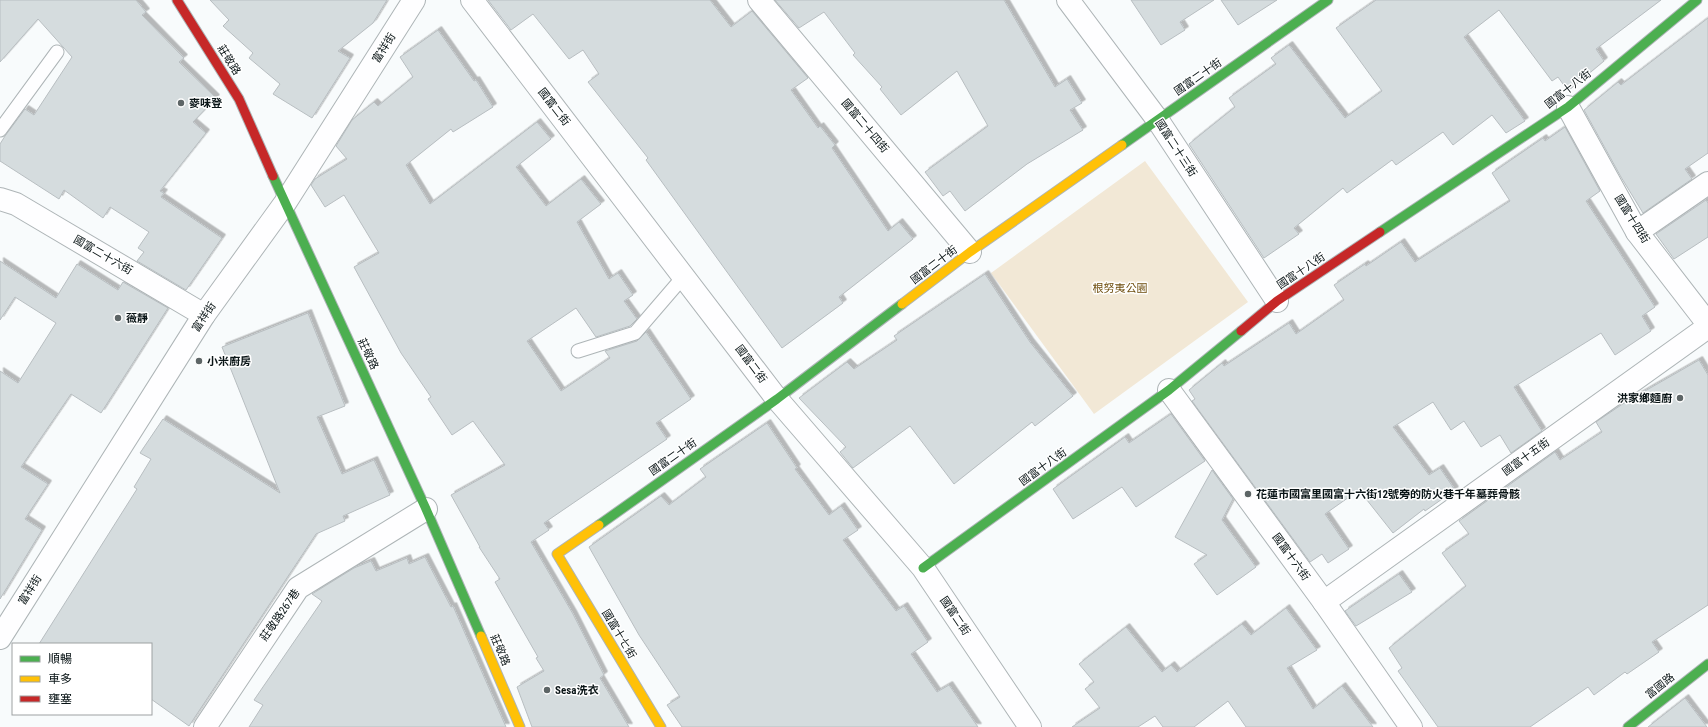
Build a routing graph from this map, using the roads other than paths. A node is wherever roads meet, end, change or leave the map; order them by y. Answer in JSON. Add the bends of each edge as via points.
{"nodes":[{"id":1,"x":178,"y":0,"type":"edge"},
{"id":2,"x":414,"y":0,"type":"edge"},
{"id":3,"x":472,"y":0,"type":"edge"},
{"id":4,"x":759,"y":0,"type":"edge"},
{"id":5,"x":1068,"y":0,"type":"edge"},
{"id":6,"x":1328,"y":0,"type":"edge"},
{"id":7,"x":1697,"y":0,"type":"edge"},
{"id":8,"x":56,"y":52,"type":"dead end"},
{"id":9,"x":1568,"y":107,"type":"junction"},
{"id":10,"x":1157,"y":119,"type":"junction"},
{"id":11,"x":0,"y":130,"type":"edge"},
{"id":12,"x":1708,"y":183,"type":"edge"},
{"id":13,"x":0,"y":199,"type":"edge"},
{"id":14,"x":285,"y":203,"type":"junction"},
{"id":15,"x":1637,"y":232,"type":"junction"},
{"id":16,"x":970,"y":252,"type":"junction"},
{"id":17,"x":684,"y":276,"type":"junction"},
{"id":18,"x":1277,"y":301,"type":"junction"},
{"id":19,"x":204,"y":315,"type":"junction"},
{"id":20,"x":1708,"y":324,"type":"edge"},
{"id":21,"x":1708,"y":327,"type":"edge"},
{"id":22,"x":578,"y":351,"type":"dead end"},
{"id":23,"x":1169,"y":390,"type":"junction"},
{"id":24,"x":777,"y":399,"type":"junction"},
{"id":25,"x":426,"y":509,"type":"junction"},
{"id":26,"x":557,"y":554,"type":"joint"},
{"id":27,"x":923,"y":568,"type":"junction"},
{"id":28,"x":1324,"y":602,"type":"junction"},
{"id":29,"x":0,"y":638,"type":"edge"},
{"id":30,"x":1707,"y":669,"type":"edge"},
{"id":31,"x":205,"y":727,"type":"edge"},
{"id":32,"x":520,"y":727,"type":"edge"},
{"id":33,"x":661,"y":727,"type":"edge"},
{"id":34,"x":1030,"y":727,"type":"edge"},
{"id":35,"x":1410,"y":727,"type":"edge"},
{"id":36,"x":1628,"y":727,"type":"edge"}],
"edges":[{"from":1,"to":14,"type":"street","name":"莊敬路","via":[[239,99]]},
{"from":2,"to":14,"type":"street","name":"富祥街"},
{"from":3,"to":17,"type":"street","name":"國富二街"},
{"from":4,"to":16,"type":"street","name":"國富二十四街"},
{"from":5,"to":10,"type":"street","name":"國富二十三街"},
{"from":6,"to":10,"type":"street","name":"國富二十街"},
{"from":7,"to":9,"type":"street","name":"國富十八街"},
{"from":8,"to":11,"type":"lane"},
{"from":9,"to":15,"type":"street","name":"國富十四街"},
{"from":9,"to":18,"type":"street","name":"國富十八街"},
{"from":10,"to":16,"type":"street","name":"國富二十街"},
{"from":10,"to":18,"type":"street","name":"國富二十三街"},
{"from":12,"to":15,"type":"street"},
{"from":13,"to":19,"type":"street","name":"國富二十六街","via":[[16,204]]},
{"from":14,"to":19,"type":"street","name":"富祥街"},
{"from":14,"to":25,"type":"street","name":"莊敬路"},
{"from":15,"to":20,"type":"street","name":"國富十四街"},
{"from":16,"to":24,"type":"street","name":"國富二十街"},
{"from":17,"to":22,"type":"lane","via":[[635,333]]},
{"from":17,"to":24,"type":"street","name":"國富二街"},
{"from":18,"to":23,"type":"street","name":"國富十八街"},
{"from":19,"to":29,"type":"street","name":"富祥街"},
{"from":21,"to":28,"type":"street","name":"國富十五街"},
{"from":23,"to":27,"type":"street","name":"國富十八街"},
{"from":23,"to":28,"type":"street","name":"國富十六街"},
{"from":24,"to":26,"type":"street","name":"國富二十街"},
{"from":24,"to":27,"type":"street","name":"國富二街"},
{"from":25,"to":31,"type":"street","name":"莊敬路267巷","via":[[298,588]]},
{"from":25,"to":32,"type":"street","name":"莊敬路"},
{"from":26,"to":33,"type":"street","name":"國富十七街"},
{"from":27,"to":34,"type":"street","name":"國富二街"},
{"from":28,"to":35,"type":"street","name":"國富十六街"},
{"from":30,"to":36,"type":"street","name":"富國路"}]}
